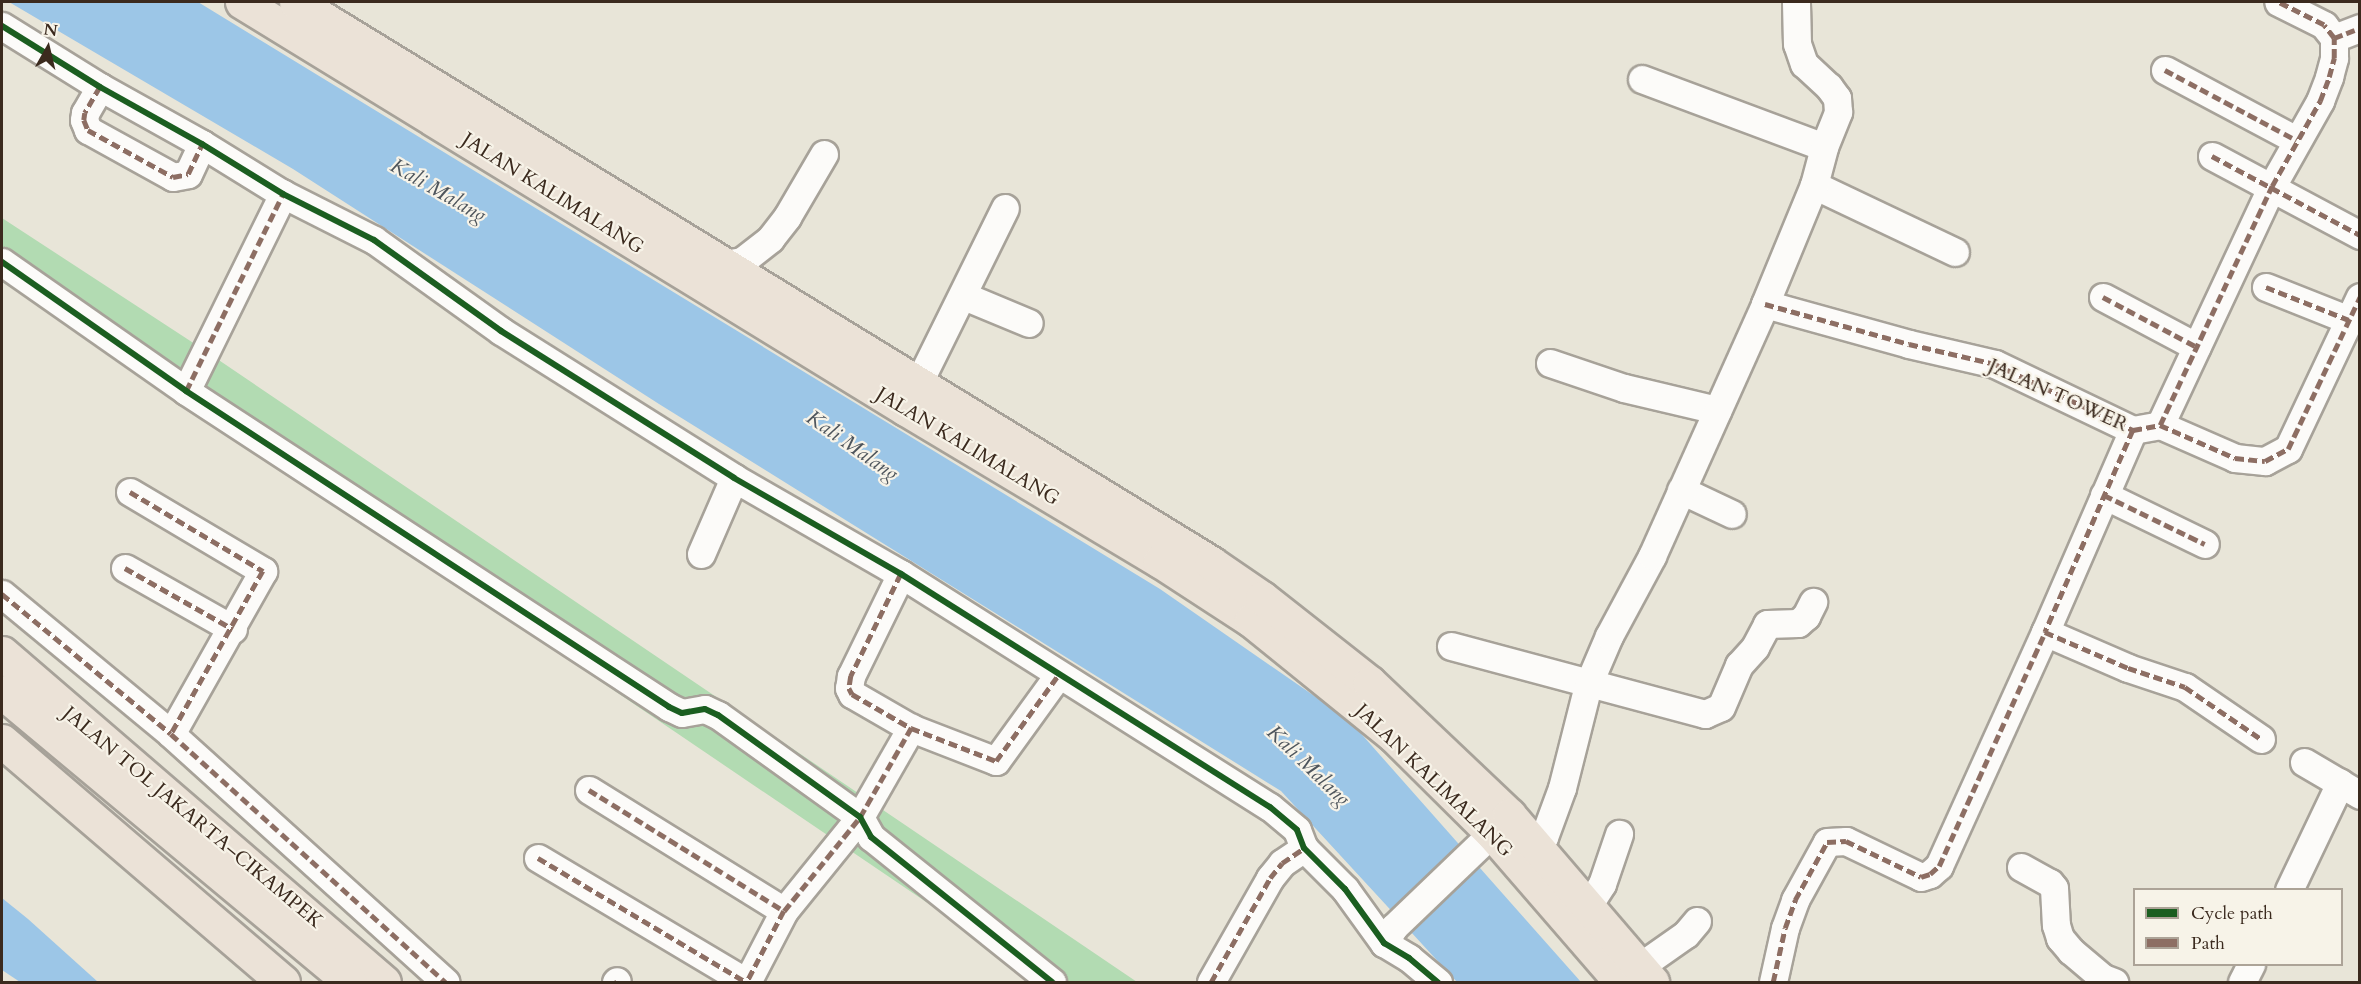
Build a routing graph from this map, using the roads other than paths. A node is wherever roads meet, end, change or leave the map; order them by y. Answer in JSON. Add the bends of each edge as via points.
{"nodes":[{"id":1,"x":242,"y":2,"type":"edge"},
{"id":2,"x":296,"y":2,"type":"edge"},
{"id":3,"x":1796,"y":2,"type":"edge"},
{"id":4,"x":2278,"y":2,"type":"edge"},
{"id":5,"x":2,"y":26,"type":"edge"},
{"id":6,"x":2360,"y":28,"type":"edge"},
{"id":7,"x":2334,"y":38,"type":"junction"},
{"id":8,"x":2165,"y":70,"type":"dead end"},
{"id":9,"x":1642,"y":78,"type":"dead end"},
{"id":10,"x":100,"y":87,"type":"junction"},
{"id":11,"x":2296,"y":140,"type":"junction"},
{"id":12,"x":202,"y":144,"type":"junction"},
{"id":13,"x":1824,"y":147,"type":"junction"},
{"id":14,"x":824,"y":154,"type":"dead end"},
{"id":15,"x":2212,"y":156,"type":"dead end"},
{"id":16,"x":1814,"y":185,"type":"junction"},
{"id":17,"x":2272,"y":186,"type":"junction"},
{"id":18,"x":283,"y":194,"type":"junction"},
{"id":19,"x":1005,"y":208,"type":"dead end"},
{"id":20,"x":2360,"y":235,"type":"edge"},
{"id":21,"x":1955,"y":252,"type":"dead end"},
{"id":22,"x":2,"y":262,"type":"edge"},
{"id":23,"x":716,"y":276,"type":"junction"},
{"id":24,"x":2266,"y":287,"type":"dead end"},
{"id":25,"x":964,"y":296,"type":"junction"},
{"id":26,"x":2103,"y":297,"type":"dead end"},
{"id":27,"x":1765,"y":304,"type":"junction"},
{"id":28,"x":2354,"y":308,"type":"edge"},
{"id":29,"x":1029,"y":323,"type":"dead end"},
{"id":30,"x":2197,"y":347,"type":"junction"},
{"id":31,"x":1550,"y":363,"type":"dead end"},
{"id":32,"x":186,"y":391,"type":"junction"},
{"id":33,"x":912,"y":396,"type":"junction"},
{"id":34,"x":1717,"y":410,"type":"junction"},
{"id":35,"x":2160,"y":425,"type":"junction"},
{"id":36,"x":2133,"y":430,"type":"junction"},
{"id":37,"x":734,"y":478,"type":"junction"},
{"id":38,"x":1681,"y":490,"type":"junction"},
{"id":39,"x":130,"y":492,"type":"dead end"},
{"id":40,"x":2104,"y":495,"type":"junction"},
{"id":41,"x":1732,"y":514,"type":"dead end"},
{"id":42,"x":2205,"y":544,"type":"dead end"},
{"id":43,"x":701,"y":554,"type":"dead end"},
{"id":44,"x":125,"y":568,"type":"dead end"},
{"id":45,"x":901,"y":574,"type":"junction"},
{"id":46,"x":2,"y":594,"type":"edge"},
{"id":47,"x":1814,"y":602,"type":"dead end"},
{"id":48,"x":233,"y":629,"type":"junction"},
{"id":49,"x":2045,"y":632,"type":"junction"},
{"id":50,"x":1451,"y":646,"type":"dead end"},
{"id":51,"x":2,"y":653,"type":"edge"},
{"id":52,"x":1059,"y":674,"type":"junction"},
{"id":53,"x":1588,"y":685,"type":"junction"},
{"id":54,"x":2,"y":692,"type":"edge"},
{"id":55,"x":2,"y":712,"type":"edge"},
{"id":56,"x":911,"y":728,"type":"junction"},
{"id":57,"x":171,"y":734,"type":"junction"},
{"id":58,"x":2261,"y":739,"type":"dead end"},
{"id":59,"x":2,"y":741,"type":"edge"},
{"id":60,"x":2304,"y":762,"type":"dead end"},
{"id":61,"x":2352,"y":783,"type":"edge"},
{"id":62,"x":589,"y":790,"type":"dead end"},
{"id":63,"x":860,"y":817,"type":"junction"},
{"id":64,"x":1619,"y":834,"type":"dead end"},
{"id":65,"x":1482,"y":841,"type":"junction"},
{"id":66,"x":1304,"y":848,"type":"junction"},
{"id":67,"x":1528,"y":854,"type":"junction"},
{"id":68,"x":538,"y":858,"type":"dead end"},
{"id":69,"x":2021,"y":867,"type":"dead end"},
{"id":70,"x":2290,"y":888,"type":"edge"},
{"id":71,"x":784,"y":911,"type":"junction"},
{"id":72,"x":1581,"y":916,"type":"junction"},
{"id":73,"x":1697,"y":921,"type":"dead end"},
{"id":74,"x":1389,"y":935,"type":"junction"},
{"id":75,"x":2250,"y":966,"type":"edge"},
{"id":76,"x":1634,"y":979,"type":"edge"},
{"id":77,"x":1776,"y":981,"type":"edge"},
{"id":78,"x":283,"y":982,"type":"edge"},
{"id":79,"x":316,"y":982,"type":"edge"},
{"id":80,"x":350,"y":982,"type":"edge"},
{"id":81,"x":384,"y":982,"type":"edge"},
{"id":82,"x":445,"y":982,"type":"edge"},
{"id":83,"x":747,"y":982,"type":"edge"},
{"id":84,"x":1052,"y":982,"type":"edge"},
{"id":85,"x":1211,"y":982,"type":"edge"},
{"id":86,"x":1438,"y":982,"type":"edge"},
{"id":87,"x":2114,"y":982,"type":"edge"},
{"id":88,"x":2242,"y":982,"type":"edge"}],
"edges":[{"from":1,"to":23,"type":"main road","name":"JALAN KALIMALANG"},
{"from":2,"to":23,"type":"main road","name":"JALAN KALIMALANG"},
{"from":3,"to":13,"type":"street","via":[[1797,44],[1804,64],[1837,98],[1838,112]]},
{"from":4,"to":7,"type":"street","via":[[2324,25]]},
{"from":5,"to":10,"type":"street"},
{"from":6,"to":7,"type":"street"},
{"from":7,"to":11,"type":"street","via":[[2334,58],[2324,93]]},
{"from":8,"to":11,"type":"street"},
{"from":9,"to":13,"type":"street"},
{"from":10,"to":12,"type":"street"},
{"from":10,"to":12,"type":"street","via":[[84,120],[88,130],[173,177],[191,171]]},
{"from":11,"to":17,"type":"street"},
{"from":12,"to":18,"type":"street"},
{"from":13,"to":16,"type":"street"},
{"from":14,"to":23,"type":"street","via":[[770,239]]},
{"from":15,"to":17,"type":"street"},
{"from":16,"to":21,"type":"street"},
{"from":16,"to":27,"type":"street"},
{"from":17,"to":20,"type":"street"},
{"from":17,"to":30,"type":"street"},
{"from":18,"to":32,"type":"street"},
{"from":18,"to":37,"type":"street","via":[[374,240],[501,331]]},
{"from":19,"to":25,"type":"street"},
{"from":22,"to":32,"type":"street"},
{"from":23,"to":33,"type":"main road","name":"JALAN KALIMALANG"},
{"from":24,"to":28,"type":"street"},
{"from":25,"to":29,"type":"street"},
{"from":25,"to":33,"type":"street"},
{"from":26,"to":30,"type":"street"},
{"from":27,"to":34,"type":"street"},
{"from":27,"to":36,"type":"street","name":"JALAN TOWER","via":[[1995,364]]},
{"from":28,"to":35,"type":"street","via":[[2288,449],[2280,454],[2265,461],[2235,458]]},
{"from":30,"to":35,"type":"street"},
{"from":31,"to":34,"type":"street","via":[[1624,388]]},
{"from":32,"to":63,"type":"street","via":[[669,708],[682,712],[712,711]]},
{"from":33,"to":65,"type":"main road","name":"JALAN KALIMALANG","via":[[1251,620],[1394,736]]},
{"from":33,"to":67,"type":"main road","name":"JALAN KALIMALANG","via":[[1210,563],[1262,598],[1370,683]]},
{"from":34,"to":38,"type":"street"},
{"from":35,"to":36,"type":"street","name":"JALAN TOWER"},
{"from":36,"to":40,"type":"street"},
{"from":37,"to":43,"type":"street"},
{"from":37,"to":45,"type":"street"},
{"from":38,"to":41,"type":"street"},
{"from":38,"to":53,"type":"street"},
{"from":39,"to":48,"type":"street","via":[[263,571]]},
{"from":40,"to":42,"type":"street"},
{"from":40,"to":49,"type":"street"},
{"from":44,"to":48,"type":"street"},
{"from":45,"to":52,"type":"street"},
{"from":45,"to":56,"type":"street","via":[[851,676],[849,688],[852,694]]},
{"from":46,"to":57,"type":"street"},
{"from":47,"to":53,"type":"street","via":[[1798,623],[1765,626],[1755,647],[1739,665],[1721,707],[1714,712],[1705,714]]},
{"from":48,"to":57,"type":"street"},
{"from":49,"to":58,"type":"street","via":[[2128,668],[2185,687]]},
{"from":49,"to":77,"type":"street","via":[[1939,866],[1921,877],[1846,841],[1827,842],[1795,900],[1785,928]]},
{"from":50,"to":53,"type":"street"},
{"from":51,"to":81,"type":"main road","name":"JALAN TOL JAKARTA–CIKAMPEK"},
{"from":52,"to":56,"type":"street","via":[[999,760]]},
{"from":52,"to":66,"type":"street","via":[[1283,816],[1297,830]]},
{"from":53,"to":67,"type":"street","via":[[1562,788],[1544,837]]},
{"from":54,"to":80,"type":"main road"},
{"from":55,"to":79,"type":"main road"},
{"from":56,"to":63,"type":"street"},
{"from":57,"to":82,"type":"street"},
{"from":59,"to":78,"type":"main road"},
{"from":60,"to":61,"type":"street"},
{"from":61,"to":70,"type":"street"},
{"from":62,"to":71,"type":"street"},
{"from":63,"to":71,"type":"street"},
{"from":63,"to":84,"type":"street","via":[[872,837]]},
{"from":64,"to":72,"type":"street","via":[[1602,884]]},
{"from":65,"to":67,"type":"main road","name":"JALAN KALIMALANG"},
{"from":65,"to":74,"type":"street"},
{"from":66,"to":74,"type":"street"},
{"from":66,"to":85,"type":"street","via":[[1282,863],[1270,878]]},
{"from":67,"to":72,"type":"main road","name":"JALAN KALIMALANG"},
{"from":68,"to":83,"type":"street"},
{"from":69,"to":87,"type":"street","via":[[2054,888],[2056,925],[2065,944],[2103,978]]},
{"from":71,"to":83,"type":"street"},
{"from":72,"to":76,"type":"main road","name":"JALAN KALIMALANG"},
{"from":73,"to":76,"type":"street"},
{"from":74,"to":86,"type":"street"},
{"from":75,"to":88,"type":"street"}]}
